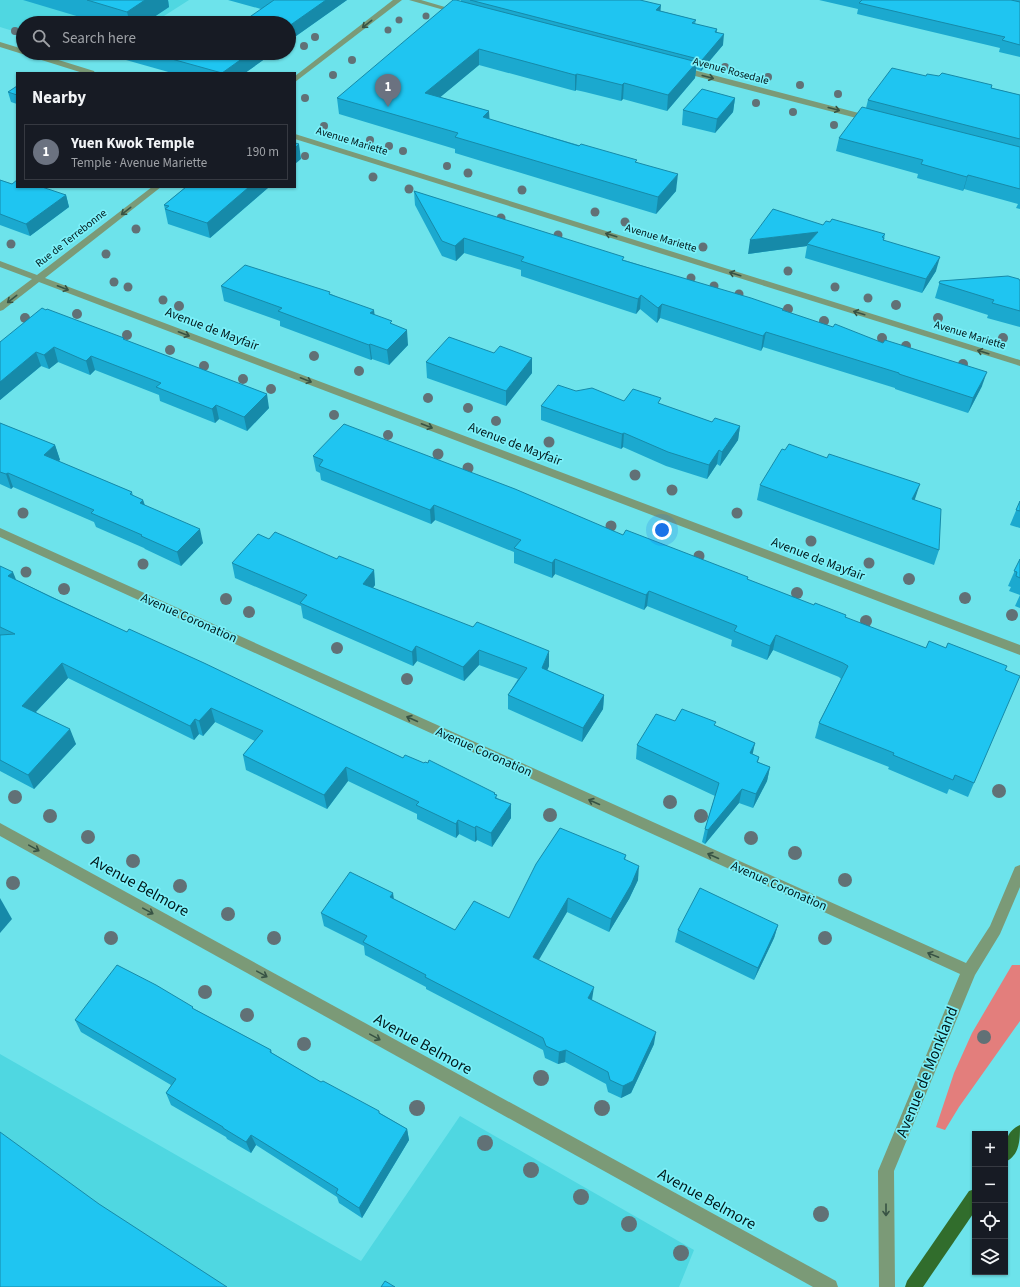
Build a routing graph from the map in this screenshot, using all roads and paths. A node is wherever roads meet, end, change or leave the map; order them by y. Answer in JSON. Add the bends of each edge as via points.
{"nodes":[{"id":1,"x":398,"y":0,"type":"edge"},
{"id":2,"x":413,"y":0,"type":"edge"},
{"id":3,"x":467,"y":14,"type":"edge"},
{"id":4,"x":0,"y":44,"type":"edge"},
{"id":5,"x":16,"y":50,"type":"edge"},
{"id":6,"x":50,"y":60,"type":"edge"},
{"id":7,"x":674,"y":68,"type":"edge"},
{"id":8,"x":88,"y":72,"type":"edge"},
{"id":9,"x":296,"y":79,"type":"edge"},
{"id":10,"x":882,"y":122,"type":"edge"},
{"id":11,"x":296,"y":136,"type":"edge"},
{"id":12,"x":155,"y":188,"type":"edge"},
{"id":13,"x":0,"y":264,"type":"edge"},
{"id":14,"x":38,"y":278,"type":"junction"},
{"id":15,"x":0,"y":308,"type":"edge"},
{"id":16,"x":1020,"y":363,"type":"edge"},
{"id":17,"x":0,"y":532,"type":"edge"},
{"id":18,"x":1020,"y":650,"type":"edge"},
{"id":19,"x":0,"y":830,"type":"edge"},
{"id":20,"x":1020,"y":871,"type":"edge"},
{"id":21,"x":969,"y":971,"type":"junction"},
{"id":22,"x":1020,"y":1133,"type":"edge"},
{"id":23,"x":1008,"y":1150,"type":"edge"},
{"id":24,"x":972,"y":1201,"type":"edge"},
{"id":25,"x":830,"y":1287,"type":"edge"},
{"id":26,"x":887,"y":1287,"type":"edge"},
{"id":27,"x":913,"y":1287,"type":"edge"}],
"edges":[{"from":1,"to":9,"type":"street","one_way":true},
{"from":2,"to":3,"type":"street"},
{"from":4,"to":5,"type":"street"},
{"from":6,"to":8,"type":"street"},
{"from":7,"to":10,"type":"street","name":"Avenue Rosedale","one_way":true},
{"from":16,"to":11,"type":"street","name":"Avenue Mariette","one_way":true},
{"from":12,"to":14,"type":"street","name":"Rue de Terrebonne","one_way":true},
{"from":13,"to":14,"type":"street","name":"Avenue de Mayfair"},
{"from":14,"to":15,"type":"street","name":"Rue de Terrebonne","one_way":true},
{"from":14,"to":18,"type":"street","name":"Avenue de Mayfair","one_way":true},
{"from":21,"to":17,"type":"street","name":"Avenue Coronation","one_way":true},
{"from":19,"to":25,"type":"street","name":"Avenue Belmore","one_way":true},
{"from":20,"to":21,"type":"street","name":"Avenue de Monkland","via":[[995,930]]},
{"from":21,"to":26,"type":"street","name":"Avenue de Monkland","one_way":true,"via":[[886,1171]]},
{"from":22,"to":23,"type":"main road"},
{"from":24,"to":27,"type":"main road"}]}
